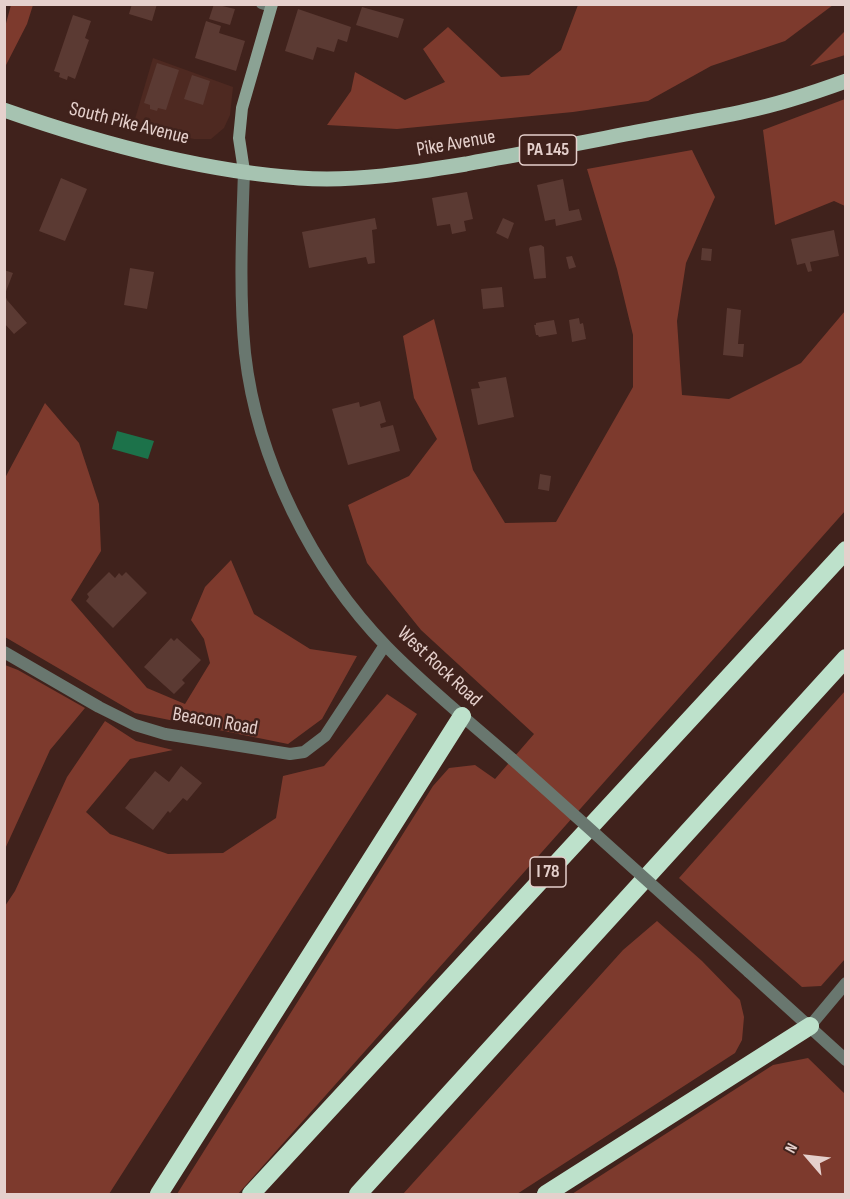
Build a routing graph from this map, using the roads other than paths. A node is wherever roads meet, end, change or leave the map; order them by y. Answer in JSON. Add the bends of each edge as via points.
{"nodes":[{"id":1,"x":268,"y":5,"type":"edge"},
{"id":2,"x":846,"y":81,"type":"edge"},
{"id":3,"x":4,"y":110,"type":"edge"},
{"id":4,"x":244,"y":171,"type":"junction"},
{"id":5,"x":846,"y":550,"type":"edge"},
{"id":6,"x":385,"y":645,"type":"junction"},
{"id":7,"x":4,"y":652,"type":"edge"},
{"id":8,"x":846,"y":658,"type":"edge"},
{"id":9,"x":462,"y":716,"type":"junction"},
{"id":10,"x":846,"y":983,"type":"edge"},
{"id":11,"x":810,"y":1026,"type":"junction"},
{"id":12,"x":846,"y":1060,"type":"edge"},
{"id":13,"x":159,"y":1194,"type":"edge"},
{"id":14,"x":251,"y":1194,"type":"edge"},
{"id":15,"x":358,"y":1194,"type":"edge"},
{"id":16,"x":546,"y":1194,"type":"edge"}],
"edges":[{"from":1,"to":4,"type":"street","via":[[242,108],[239,138]]},
{"from":2,"to":4,"type":"main road","name":"Pike Avenue","number":"PA 145","via":[[747,111],[409,173],[300,178]]},
{"from":3,"to":4,"type":"main road","name":"South Pike Avenue","number":"PA 145","via":[[148,152]]},
{"from":4,"to":6,"type":"street","name":"West Rock Road","via":[[245,355],[270,458],[286,502],[309,543]]},
{"from":5,"to":14,"type":"highway","number":"I 78"},
{"from":6,"to":7,"type":"street","name":"Beacon Road","via":[[325,736],[304,752],[290,754],[165,734],[135,724]]},
{"from":6,"to":9,"type":"street","name":"West Rock Road"},
{"from":8,"to":15,"type":"highway"},
{"from":9,"to":11,"type":"street","name":"West Rock Road","bridge":true},
{"from":9,"to":13,"type":"highway"},
{"from":10,"to":11,"type":"street"},
{"from":11,"to":12,"type":"street","name":"West Rock Road"},
{"from":11,"to":16,"type":"highway"}]}
